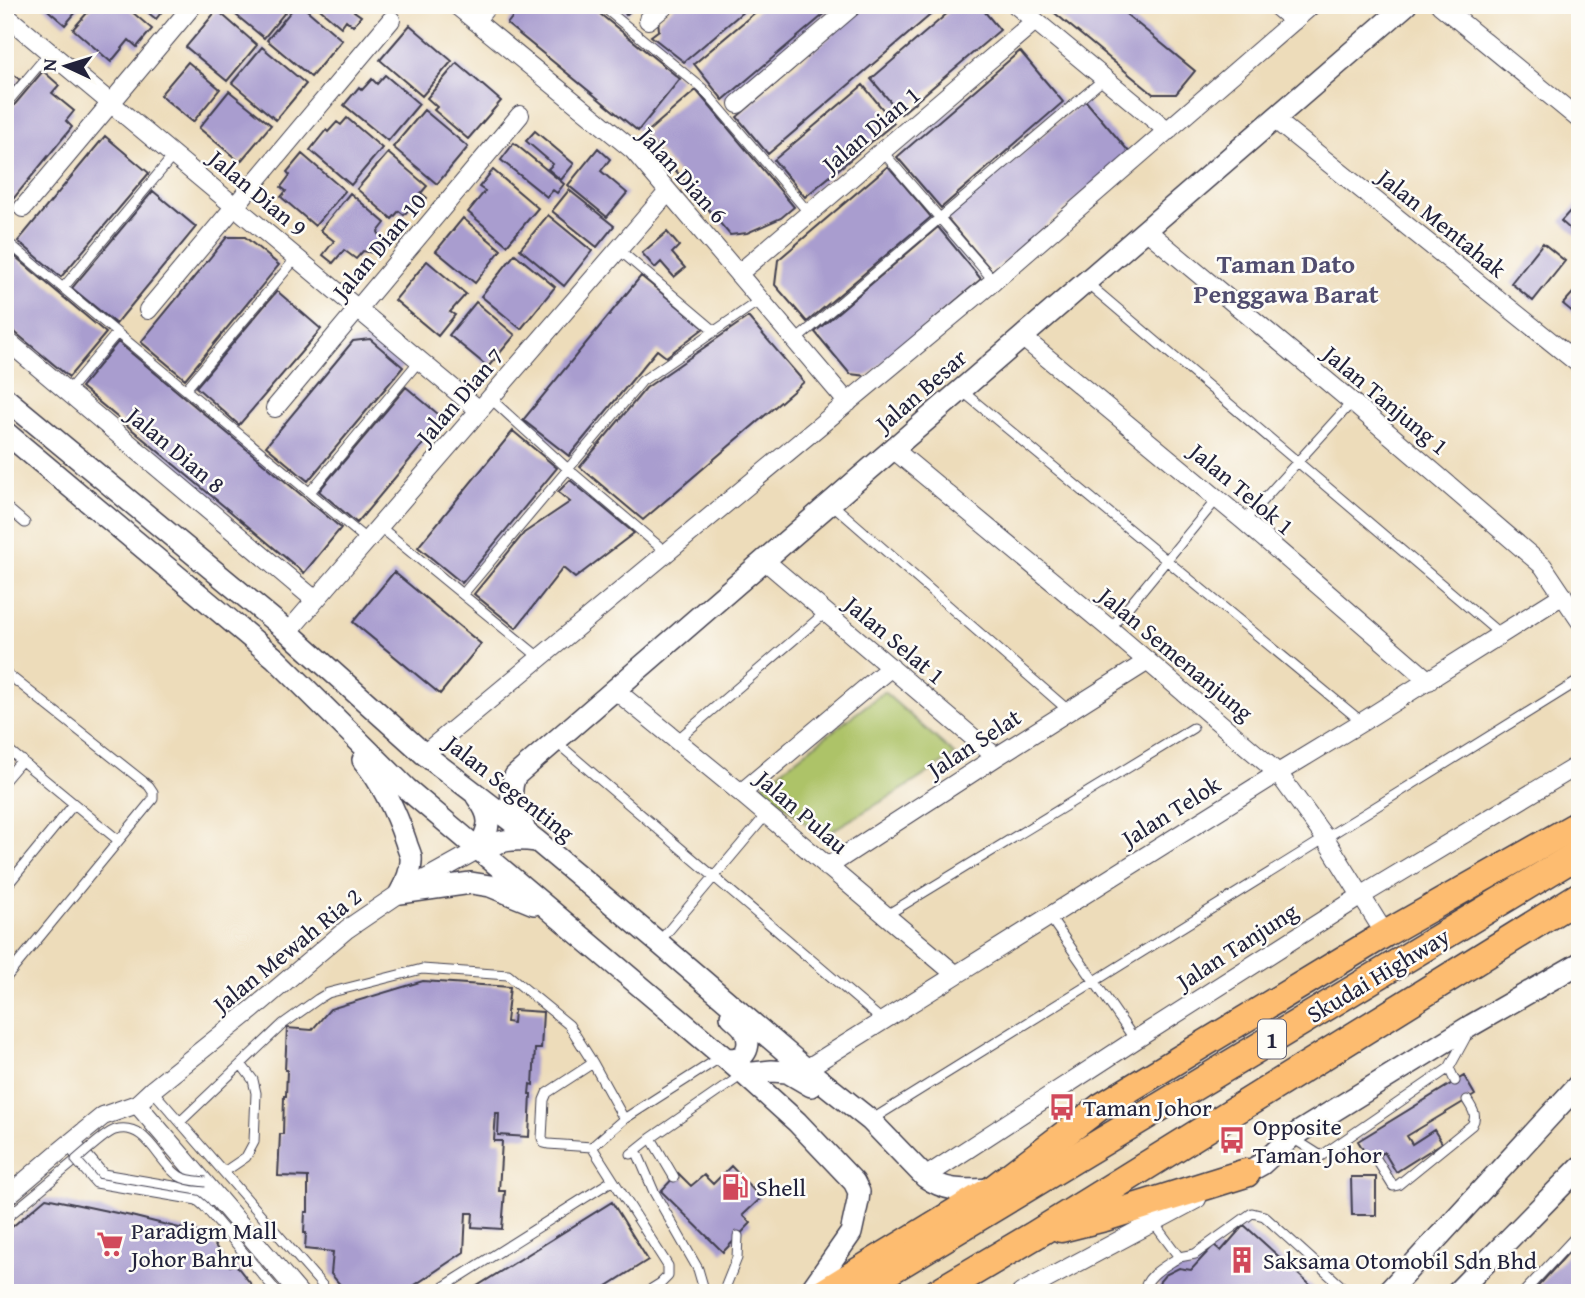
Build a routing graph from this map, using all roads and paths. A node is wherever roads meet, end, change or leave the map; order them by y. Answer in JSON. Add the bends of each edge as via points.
{"nodes":[{"id":1,"x":193,"y":5,"type":"edge"},
{"id":2,"x":456,"y":5,"type":"edge"},
{"id":3,"x":488,"y":5,"type":"edge"},
{"id":4,"x":601,"y":5,"type":"edge"},
{"id":5,"x":666,"y":5,"type":"edge"},
{"id":6,"x":854,"y":5,"type":"edge"},
{"id":7,"x":1016,"y":5,"type":"edge"},
{"id":8,"x":1275,"y":5,"type":"edge"},
{"id":9,"x":1312,"y":5,"type":"edge"},
{"id":10,"x":1406,"y":5,"type":"edge"},
{"id":11,"x":1440,"y":5,"type":"edge"},
{"id":12,"x":5,"y":15,"type":"edge"},
{"id":13,"x":391,"y":20,"type":"dead end"},
{"id":14,"x":648,"y":20,"type":"dead end"},
{"id":15,"x":475,"y":21,"type":"junction"},
{"id":16,"x":1035,"y":21,"type":"junction"},
{"id":17,"x":1294,"y":21,"type":"junction"},
{"id":18,"x":50,"y":52,"type":"junction"},
{"id":19,"x":1105,"y":78,"type":"junction"},
{"id":20,"x":111,"y":103,"type":"junction"},
{"id":21,"x":738,"y":104,"type":"dead end"},
{"id":22,"x":5,"y":105,"type":"edge"},
{"id":23,"x":520,"y":114,"type":"dead end"},
{"id":24,"x":1274,"y":119,"type":"junction"},
{"id":25,"x":1580,"y":120,"type":"edge"},
{"id":26,"x":1168,"y":131,"type":"junction"},
{"id":27,"x":882,"y":151,"type":"junction"},
{"id":28,"x":174,"y":155,"type":"junction"},
{"id":29,"x":668,"y":192,"type":"junction"},
{"id":30,"x":235,"y":206,"type":"junction"},
{"id":31,"x":23,"y":208,"type":"dead end"},
{"id":32,"x":809,"y":213,"type":"junction"},
{"id":33,"x":940,"y":218,"type":"junction"},
{"id":34,"x":1146,"y":230,"type":"junction"},
{"id":35,"x":5,"y":240,"type":"edge"},
{"id":36,"x":618,"y":249,"type":"junction"},
{"id":37,"x":297,"y":257,"type":"junction"},
{"id":38,"x":738,"y":274,"type":"junction"},
{"id":39,"x":994,"y":281,"type":"junction"},
{"id":40,"x":1086,"y":282,"type":"junction"},
{"id":41,"x":63,"y":288,"type":"junction"},
{"id":42,"x":760,"y":300,"type":"junction"},
{"id":43,"x":358,"y":308,"type":"junction"},
{"id":44,"x":148,"y":310,"type":"dead end"},
{"id":45,"x":715,"y":331,"type":"junction"},
{"id":46,"x":117,"y":333,"type":"junction"},
{"id":47,"x":1023,"y":337,"type":"junction"},
{"id":48,"x":5,"y":339,"type":"edge"},
{"id":49,"x":795,"y":341,"type":"junction"},
{"id":50,"x":420,"y":360,"type":"junction"},
{"id":51,"x":1580,"y":365,"type":"edge"},
{"id":52,"x":186,"y":389,"type":"junction"},
{"id":53,"x":961,"y":390,"type":"junction"},
{"id":54,"x":68,"y":391,"type":"junction"},
{"id":55,"x":5,"y":398,"type":"edge"},
{"id":56,"x":1352,"y":402,"type":"junction"},
{"id":57,"x":848,"y":403,"type":"junction"},
{"id":58,"x":485,"y":404,"type":"junction"},
{"id":59,"x":275,"y":408,"type":"dead end"},
{"id":60,"x":5,"y":432,"type":"edge"},
{"id":61,"x":893,"y":449,"type":"junction"},
{"id":62,"x":1297,"y":460,"type":"junction"},
{"id":63,"x":568,"y":469,"type":"junction"},
{"id":64,"x":310,"y":492,"type":"junction"},
{"id":65,"x":1217,"y":499,"type":"junction"},
{"id":66,"x":830,"y":503,"type":"junction"},
{"id":67,"x":5,"y":506,"type":"edge"},
{"id":68,"x":1244,"y":521,"type":"junction"},
{"id":69,"x":25,"y":523,"type":"dead end"},
{"id":70,"x":373,"y":533,"type":"junction"},
{"id":71,"x":667,"y":552,"type":"junction"},
{"id":72,"x":764,"y":560,"type":"junction"},
{"id":73,"x":1167,"y":562,"type":"junction"},
{"id":74,"x":463,"y":594,"type":"junction"},
{"id":75,"x":1563,"y":595,"type":"junction"},
{"id":76,"x":315,"y":600,"type":"junction"},
{"id":77,"x":825,"y":613,"type":"junction"},
{"id":78,"x":1580,"y":621,"type":"edge"},
{"id":79,"x":1110,"y":629,"type":"junction"},
{"id":80,"x":288,"y":632,"type":"junction"},
{"id":81,"x":1500,"y":634,"type":"junction"},
{"id":82,"x":540,"y":658,"type":"junction"},
{"id":83,"x":1148,"y":661,"type":"junction"},
{"id":84,"x":891,"y":667,"type":"junction"},
{"id":85,"x":5,"y":672,"type":"edge"},
{"id":86,"x":1580,"y":680,"type":"edge"},
{"id":87,"x":1429,"y":681,"type":"junction"},
{"id":88,"x":615,"y":690,"type":"junction"},
{"id":89,"x":320,"y":704,"type":"junction"},
{"id":90,"x":1069,"y":711,"type":"junction"},
{"id":91,"x":1362,"y":722,"type":"junction"},
{"id":92,"x":1193,"y":728,"type":"dead end"},
{"id":93,"x":677,"y":740,"type":"junction"},
{"id":94,"x":555,"y":741,"type":"junction"},
{"id":95,"x":5,"y":747,"type":"edge"},
{"id":96,"x":424,"y":754,"type":"junction"},
{"id":97,"x":996,"y":757,"type":"junction"},
{"id":98,"x":22,"y":760,"type":"junction"},
{"id":99,"x":1580,"y":764,"type":"edge"},
{"id":100,"x":1278,"y":772,"type":"junction"},
{"id":101,"x":5,"y":780,"type":"edge"},
{"id":102,"x":473,"y":792,"type":"junction"},
{"id":103,"x":741,"y":793,"type":"junction"},
{"id":104,"x":74,"y":804,"type":"junction"},
{"id":105,"x":766,"y":815,"type":"junction"},
{"id":106,"x":1580,"y":823,"type":"edge"},
{"id":107,"x":531,"y":836,"type":"junction"},
{"id":108,"x":1325,"y":838,"type":"junction"},
{"id":109,"x":118,"y":840,"type":"junction"},
{"id":110,"x":479,"y":849,"type":"junction"},
{"id":111,"x":1580,"y":853,"type":"edge"},
{"id":112,"x":827,"y":867,"type":"junction"},
{"id":113,"x":714,"y":877,"type":"junction"},
{"id":114,"x":5,"y":888,"type":"edge"},
{"id":115,"x":400,"y":893,"type":"junction"},
{"id":116,"x":1361,"y":896,"type":"junction"},
{"id":117,"x":1580,"y":896,"type":"edge"},
{"id":118,"x":552,"y":912,"type":"junction"},
{"id":119,"x":885,"y":916,"type":"junction"},
{"id":120,"x":1049,"y":916,"type":"junction"},
{"id":121,"x":1385,"y":934,"type":"junction"},
{"id":122,"x":659,"y":943,"type":"junction"},
{"id":123,"x":1580,"y":962,"type":"edge"},
{"id":124,"x":955,"y":974,"type":"junction"},
{"id":125,"x":5,"y":979,"type":"edge"},
{"id":126,"x":1094,"y":982,"type":"junction"},
{"id":127,"x":883,"y":1021,"type":"junction"},
{"id":128,"x":1472,"y":1025,"type":"junction"},
{"id":129,"x":1135,"y":1040,"type":"junction"},
{"id":130,"x":724,"y":1057,"type":"junction"},
{"id":131,"x":593,"y":1063,"type":"junction"},
{"id":132,"x":241,"y":1064,"type":"junction"},
{"id":133,"x":1449,"y":1068,"type":"junction"},
{"id":134,"x":806,"y":1069,"type":"junction"},
{"id":135,"x":744,"y":1074,"type":"junction"},
{"id":136,"x":1455,"y":1081,"type":"dead end"},
{"id":137,"x":1580,"y":1083,"type":"edge"},
{"id":138,"x":152,"y":1090,"type":"junction"},
{"id":139,"x":1580,"y":1091,"type":"edge"},
{"id":140,"x":1467,"y":1100,"type":"dead end"},
{"id":141,"x":137,"y":1104,"type":"junction"},
{"id":142,"x":1559,"y":1107,"type":"junction"},
{"id":143,"x":624,"y":1119,"type":"junction"},
{"id":144,"x":870,"y":1120,"type":"junction"},
{"id":145,"x":180,"y":1122,"type":"junction"},
{"id":146,"x":1291,"y":1137,"type":"junction"},
{"id":147,"x":651,"y":1138,"type":"junction"},
{"id":148,"x":592,"y":1147,"type":"junction"},
{"id":149,"x":73,"y":1152,"type":"junction"},
{"id":150,"x":1376,"y":1157,"type":"dead end"},
{"id":151,"x":1580,"y":1167,"type":"edge"},
{"id":152,"x":224,"y":1172,"type":"junction"},
{"id":153,"x":1246,"y":1173,"type":"junction"},
{"id":154,"x":674,"y":1177,"type":"dead end"},
{"id":155,"x":925,"y":1177,"type":"junction"},
{"id":156,"x":613,"y":1180,"type":"junction"},
{"id":157,"x":206,"y":1182,"type":"junction"},
{"id":158,"x":992,"y":1189,"type":"junction"},
{"id":159,"x":5,"y":1198,"type":"edge"},
{"id":160,"x":219,"y":1198,"type":"junction"},
{"id":161,"x":5,"y":1219,"type":"edge"},
{"id":162,"x":1153,"y":1222,"type":"junction"},
{"id":163,"x":1580,"y":1232,"type":"edge"},
{"id":164,"x":1035,"y":1235,"type":"junction"},
{"id":165,"x":738,"y":1236,"type":"dead end"},
{"id":166,"x":1179,"y":1257,"type":"junction"},
{"id":167,"x":278,"y":1293,"type":"edge"},
{"id":168,"x":299,"y":1293,"type":"edge"},
{"id":169,"x":329,"y":1293,"type":"edge"},
{"id":170,"x":434,"y":1293,"type":"edge"},
{"id":171,"x":645,"y":1293,"type":"edge"},
{"id":172,"x":705,"y":1293,"type":"edge"},
{"id":173,"x":723,"y":1293,"type":"edge"},
{"id":174,"x":809,"y":1293,"type":"edge"},
{"id":175,"x":822,"y":1293,"type":"edge"},
{"id":176,"x":852,"y":1293,"type":"edge"},
{"id":177,"x":937,"y":1293,"type":"edge"},
{"id":178,"x":1021,"y":1293,"type":"edge"},
{"id":179,"x":1144,"y":1293,"type":"edge"},
{"id":180,"x":1349,"y":1293,"type":"edge"},
{"id":181,"x":1387,"y":1293,"type":"edge"},
{"id":182,"x":1456,"y":1293,"type":"edge"},
{"id":183,"x":1523,"y":1293,"type":"edge"}],
"edges":[{"from":1,"to":20,"type":"street"},
{"from":2,"to":15,"type":"street","name":"Jalan Dian 6"},
{"from":3,"to":15,"type":"street"},
{"from":4,"to":32,"type":"lane","via":[[703,89]]},
{"from":5,"to":14,"type":"street"},
{"from":6,"to":21,"type":"street"},
{"from":7,"to":16,"type":"street"},
{"from":8,"to":17,"type":"street"},
{"from":9,"to":17,"type":"street","name":"Jalan Besar"},
{"from":10,"to":24,"type":"street","name":"Jalan Besar"},
{"from":11,"to":25,"type":"street"},
{"from":12,"to":18,"type":"street","name":"Jalan Dian 9"},
{"from":13,"to":30,"type":"street"},
{"from":15,"to":29,"type":"street","name":"Jalan Dian 6","via":[[633,150]]},
{"from":16,"to":19,"type":"street"},
{"from":16,"to":27,"type":"street","name":"Jalan Dian 1"},
{"from":17,"to":26,"type":"street","name":"Jalan Besar"},
{"from":18,"to":20,"type":"street","name":"Jalan Dian 9"},
{"from":18,"to":22,"type":"lane"},
{"from":19,"to":26,"type":"street"},
{"from":19,"to":33,"type":"lane"},
{"from":20,"to":28,"type":"street","name":"Jalan Dian 9"},
{"from":20,"to":31,"type":"street"},
{"from":23,"to":43,"type":"street","name":"Jalan Dian 10"},
{"from":24,"to":34,"type":"street","name":"Jalan Besar"},
{"from":24,"to":51,"type":"street","name":"Jalan Mentahak"},
{"from":26,"to":39,"type":"street","name":"Jalan Besar"},
{"from":27,"to":32,"type":"street","name":"Jalan Dian 1"},
{"from":27,"to":33,"type":"lane"},
{"from":28,"to":30,"type":"street","name":"Jalan Dian 9"},
{"from":28,"to":41,"type":"lane"},
{"from":29,"to":36,"type":"street","name":"Jalan Dian 7"},
{"from":29,"to":38,"type":"street","name":"Jalan Dian 6"},
{"from":30,"to":37,"type":"street","name":"Jalan Dian 9"},
{"from":30,"to":44,"type":"street"},
{"from":32,"to":38,"type":"street","name":"Jalan Dian 1"},
{"from":33,"to":39,"type":"lane"},
{"from":33,"to":49,"type":"lane"},
{"from":34,"to":40,"type":"street","name":"Jalan Besar"},
{"from":34,"to":56,"type":"street","name":"Jalan Tanjung 1"},
{"from":35,"to":41,"type":"lane"},
{"from":36,"to":45,"type":"lane"},
{"from":36,"to":58,"type":"street","name":"Jalan Dian 7"},
{"from":37,"to":43,"type":"street","name":"Jalan Dian 9"},
{"from":37,"to":52,"type":"lane"},
{"from":38,"to":42,"type":"street","name":"Jalan Dian 6"},
{"from":39,"to":57,"type":"street","name":"Jalan Besar"},
{"from":40,"to":47,"type":"street","name":"Jalan Besar"},
{"from":40,"to":62,"type":"lane"},
{"from":41,"to":46,"type":"lane"},
{"from":42,"to":45,"type":"lane"},
{"from":42,"to":49,"type":"street","name":"Jalan Dian 6"},
{"from":43,"to":50,"type":"street","name":"Jalan Dian 9"},
{"from":43,"to":59,"type":"street","name":"Jalan Dian 10"},
{"from":45,"to":63,"type":"lane","via":[[642,381]]},
{"from":46,"to":52,"type":"lane"},
{"from":46,"to":54,"type":"lane"},
{"from":47,"to":53,"type":"street","name":"Jalan Besar"},
{"from":47,"to":65,"type":"street","name":"Jalan Telok 1"},
{"from":48,"to":54,"type":"street","name":"Jalan Dian 8"},
{"from":49,"to":57,"type":"street","name":"Jalan Dian 6"},
{"from":50,"to":58,"type":"street","name":"Jalan Dian 9"},
{"from":50,"to":64,"type":"lane"},
{"from":52,"to":64,"type":"lane"},
{"from":53,"to":61,"type":"street","name":"Jalan Besar"},
{"from":53,"to":73,"type":"lane"},
{"from":54,"to":76,"type":"street","name":"Jalan Dian 8"},
{"from":55,"to":80,"type":"street","name":"Jalan Segenting"},
{"from":56,"to":62,"type":"lane"},
{"from":56,"to":75,"type":"street","name":"Jalan Tanjung 1","via":[[1543,566]]},
{"from":57,"to":71,"type":"street","name":"Jalan Besar"},
{"from":58,"to":63,"type":"lane"},
{"from":58,"to":70,"type":"street","name":"Jalan Dian 7"},
{"from":60,"to":89,"type":"street","via":[[275,658]]},
{"from":61,"to":66,"type":"street","name":"Jalan Besar"},
{"from":61,"to":79,"type":"street","name":"Jalan Semenanjung"},
{"from":62,"to":68,"type":"lane"},
{"from":62,"to":81,"type":"lane"},
{"from":63,"to":71,"type":"lane"},
{"from":63,"to":74,"type":"lane"},
{"from":64,"to":70,"type":"lane"},
{"from":65,"to":68,"type":"street","name":"Jalan Telok 1"},
{"from":65,"to":73,"type":"lane"},
{"from":66,"to":72,"type":"street","name":"Jalan Besar"},
{"from":66,"to":90,"type":"lane"},
{"from":67,"to":69,"type":"lane"},
{"from":68,"to":87,"type":"street","name":"Jalan Telok 1"},
{"from":70,"to":74,"type":"lane"},
{"from":70,"to":76,"type":"street","name":"Jalan Dian 7"},
{"from":71,"to":82,"type":"street","name":"Jalan Besar"},
{"from":72,"to":77,"type":"street","name":"Jalan Selat 1"},
{"from":72,"to":88,"type":"street","name":"Jalan Besar"},
{"from":73,"to":79,"type":"lane"},
{"from":73,"to":91,"type":"lane"},
{"from":74,"to":82,"type":"lane"},
{"from":75,"to":78,"type":"street","name":"Jalan Tanjung 1"},
{"from":75,"to":81,"type":"street","name":"Jalan Telok"},
{"from":76,"to":80,"type":"street","name":"Jalan Dian 7"},
{"from":77,"to":84,"type":"street","name":"Jalan Selat 1"},
{"from":77,"to":93,"type":"lane"},
{"from":79,"to":83,"type":"street","name":"Jalan Semenanjung"},
{"from":80,"to":89,"type":"street","via":[[300,675]]},
{"from":80,"to":96,"type":"street","name":"Jalan Segenting"},
{"from":81,"to":87,"type":"street","name":"Jalan Telok"},
{"from":82,"to":96,"type":"street","name":"Jalan Besar"},
{"from":83,"to":90,"type":"street","name":"Jalan Selat"},
{"from":83,"to":100,"type":"street","name":"Jalan Semenanjung"},
{"from":84,"to":97,"type":"street","name":"Jalan Selat 1"},
{"from":84,"to":103,"type":"street"},
{"from":85,"to":109,"type":"lane","via":[[149,786],[153,792],[150,805]]},
{"from":86,"to":108,"type":"lane"},
{"from":87,"to":91,"type":"street","name":"Jalan Telok"},
{"from":88,"to":93,"type":"street","name":"Jalan Pulau"},
{"from":88,"to":94,"type":"street","name":"Jalan Besar"},
{"from":89,"to":110,"type":"street","via":[[407,789]]},
{"from":89,"to":115,"type":"street","via":[[374,774],[402,830],[411,857],[408,879]]},
{"from":90,"to":97,"type":"street","name":"Jalan Selat"},
{"from":91,"to":100,"type":"street","name":"Jalan Telok"},
{"from":92,"to":119,"type":"lane"},
{"from":93,"to":103,"type":"street","name":"Jalan Pulau"},
{"from":94,"to":107,"type":"street","name":"Jalan Besar","via":[[515,776],[511,787],[510,799]]},
{"from":94,"to":113,"type":"lane"},
{"from":95,"to":98,"type":"lane"},
{"from":96,"to":102,"type":"street","name":"Jalan Segenting"},
{"from":97,"to":112,"type":"street","name":"Jalan Selat"},
{"from":98,"to":101,"type":"lane"},
{"from":98,"to":104,"type":"lane"},
{"from":99,"to":116,"type":"street","name":"Jalan Tanjung"},
{"from":100,"to":108,"type":"street","name":"Jalan Semenanjung"},
{"from":100,"to":120,"type":"street","name":"Jalan Telok"},
{"from":102,"to":107,"type":"street","name":"Jalan Segenting"},
{"from":102,"to":110,"type":"street","via":[[489,819]]},
{"from":103,"to":105,"type":"street","name":"Jalan Pulau"},
{"from":104,"to":109,"type":"lane"},
{"from":104,"to":114,"type":"lane"},
{"from":105,"to":112,"type":"street","name":"Jalan Pulau"},
{"from":105,"to":113,"type":"lane"},
{"from":106,"to":121,"type":"main road"},
{"from":107,"to":110,"type":"street"},
{"from":107,"to":122,"type":"street","name":"Jalan Segenting"},
{"from":108,"to":116,"type":"street","name":"Jalan Semenanjung"},
{"from":108,"to":126,"type":"lane"},
{"from":109,"to":125,"type":"lane"},
{"from":110,"to":115,"type":"street","name":"Jalan Mewah Ria 2"},
{"from":110,"to":118,"type":"street"},
{"from":111,"to":176,"type":"highway","name":"Skudai Highway","number":"1"},
{"from":112,"to":119,"type":"street","name":"Jalan Pulau"},
{"from":113,"to":122,"type":"lane"},
{"from":113,"to":127,"type":"lane"},
{"from":115,"to":118,"type":"street","via":[[471,883],[490,886]]},
{"from":115,"to":138,"type":"street","name":"Jalan Mewah Ria 2","via":[[347,929]]},
{"from":116,"to":121,"type":"street","name":"Jalan Semenanjung"},
{"from":116,"to":129,"type":"street","name":"Jalan Tanjung"},
{"from":117,"to":164,"type":"highway","name":"Skudai Highway","number":"1"},
{"from":118,"to":130,"type":"street"},
{"from":119,"to":124,"type":"street","name":"Jalan Pulau"},
{"from":120,"to":124,"type":"street","name":"Jalan Telok"},
{"from":120,"to":126,"type":"lane"},
{"from":121,"to":158,"type":"main road","via":[[1100,1107]]},
{"from":122,"to":130,"type":"street","via":[[685,975],[744,1029],[746,1051],[735,1059]]},
{"from":122,"to":134,"type":"street","name":"Jalan Segenting"},
{"from":123,"to":128,"type":"street"},
{"from":124,"to":127,"type":"street","name":"Jalan Telok"},
{"from":126,"to":129,"type":"lane"},
{"from":126,"to":144,"type":"lane"},
{"from":127,"to":134,"type":"street","name":"Jalan Telok"},
{"from":128,"to":133,"type":"lane"},
{"from":128,"to":146,"type":"street"},
{"from":129,"to":155,"type":"street","name":"Jalan Tanjung"},
{"from":130,"to":135,"type":"street"},
{"from":130,"to":143,"type":"lane"},
{"from":131,"to":132,"type":"lane","via":[[569,1025],[508,975],[422,969],[328,993],[282,1024]]},
{"from":131,"to":143,"type":"lane"},
{"from":131,"to":148,"type":"lane","via":[[547,1093],[542,1138],[548,1144]]},
{"from":132,"to":145,"type":"lane"},
{"from":132,"to":152,"type":"lane","via":[[256,1093],[254,1142],[246,1157]]},
{"from":133,"to":136,"type":"lane"},
{"from":133,"to":146,"type":"lane","via":[[1362,1133],[1321,1156]]},
{"from":134,"to":144,"type":"street","name":"Jalan Segenting"},
{"from":135,"to":144,"type":"street","via":[[787,1072]]},
{"from":135,"to":147,"type":"lane"},
{"from":135,"to":174,"type":"street","via":[[797,1122],[859,1192],[851,1233]]},
{"from":137,"to":142,"type":"street"},
{"from":138,"to":141,"type":"street","name":"Jalan Mewah Ria 2"},
{"from":138,"to":145,"type":"lane"},
{"from":139,"to":142,"type":"street"},
{"from":140,"to":150,"type":"lane","via":[[1475,1114],[1472,1125],[1398,1185],[1393,1186]]},
{"from":141,"to":149,"type":"street","via":[[103,1116]]},
{"from":141,"to":157,"type":"street"},
{"from":142,"to":181,"type":"street"},
{"from":143,"to":148,"type":"lane"},
{"from":144,"to":155,"type":"street","name":"Jalan Segenting"},
{"from":145,"to":152,"type":"lane"},
{"from":146,"to":153,"type":"street"},
{"from":147,"to":154,"type":"lane"},
{"from":147,"to":172,"type":"lane","via":[[634,1152],[698,1269]]},
{"from":148,"to":156,"type":"lane"},
{"from":149,"to":157,"type":"lane","bridge":true,"via":[[114,1130],[126,1129],[140,1133],[176,1174]]},
{"from":149,"to":159,"type":"street"},
{"from":149,"to":160,"type":"street","via":[[102,1178]]},
{"from":149,"to":161,"type":"lane"},
{"from":149,"to":167,"type":"lane","bridge":true,"via":[[96,1183],[197,1200]]},
{"from":151,"to":182,"type":"street"},
{"from":152,"to":169,"type":"lane"},
{"from":153,"to":162,"type":"street"},
{"from":153,"to":164,"type":"highway"},
{"from":155,"to":158,"type":"street","name":"Jalan Segenting","via":[[948,1190]]},
{"from":156,"to":170,"type":"lane"},
{"from":156,"to":171,"type":"lane","via":[[668,1266],[668,1276]]},
{"from":157,"to":160,"type":"street"},
{"from":158,"to":175,"type":"main road"},
{"from":160,"to":168,"type":"street"},
{"from":162,"to":166,"type":"lane"},
{"from":162,"to":178,"type":"street"},
{"from":163,"to":183,"type":"lane"},
{"from":164,"to":177,"type":"highway","name":"Skudai Highway","number":"1"},
{"from":165,"to":173,"type":"lane","via":[[737,1258]]},
{"from":166,"to":179,"type":"lane","via":[[1145,1283]]},
{"from":166,"to":180,"type":"lane","via":[[1195,1254],[1252,1213],[1264,1216]]}]}
